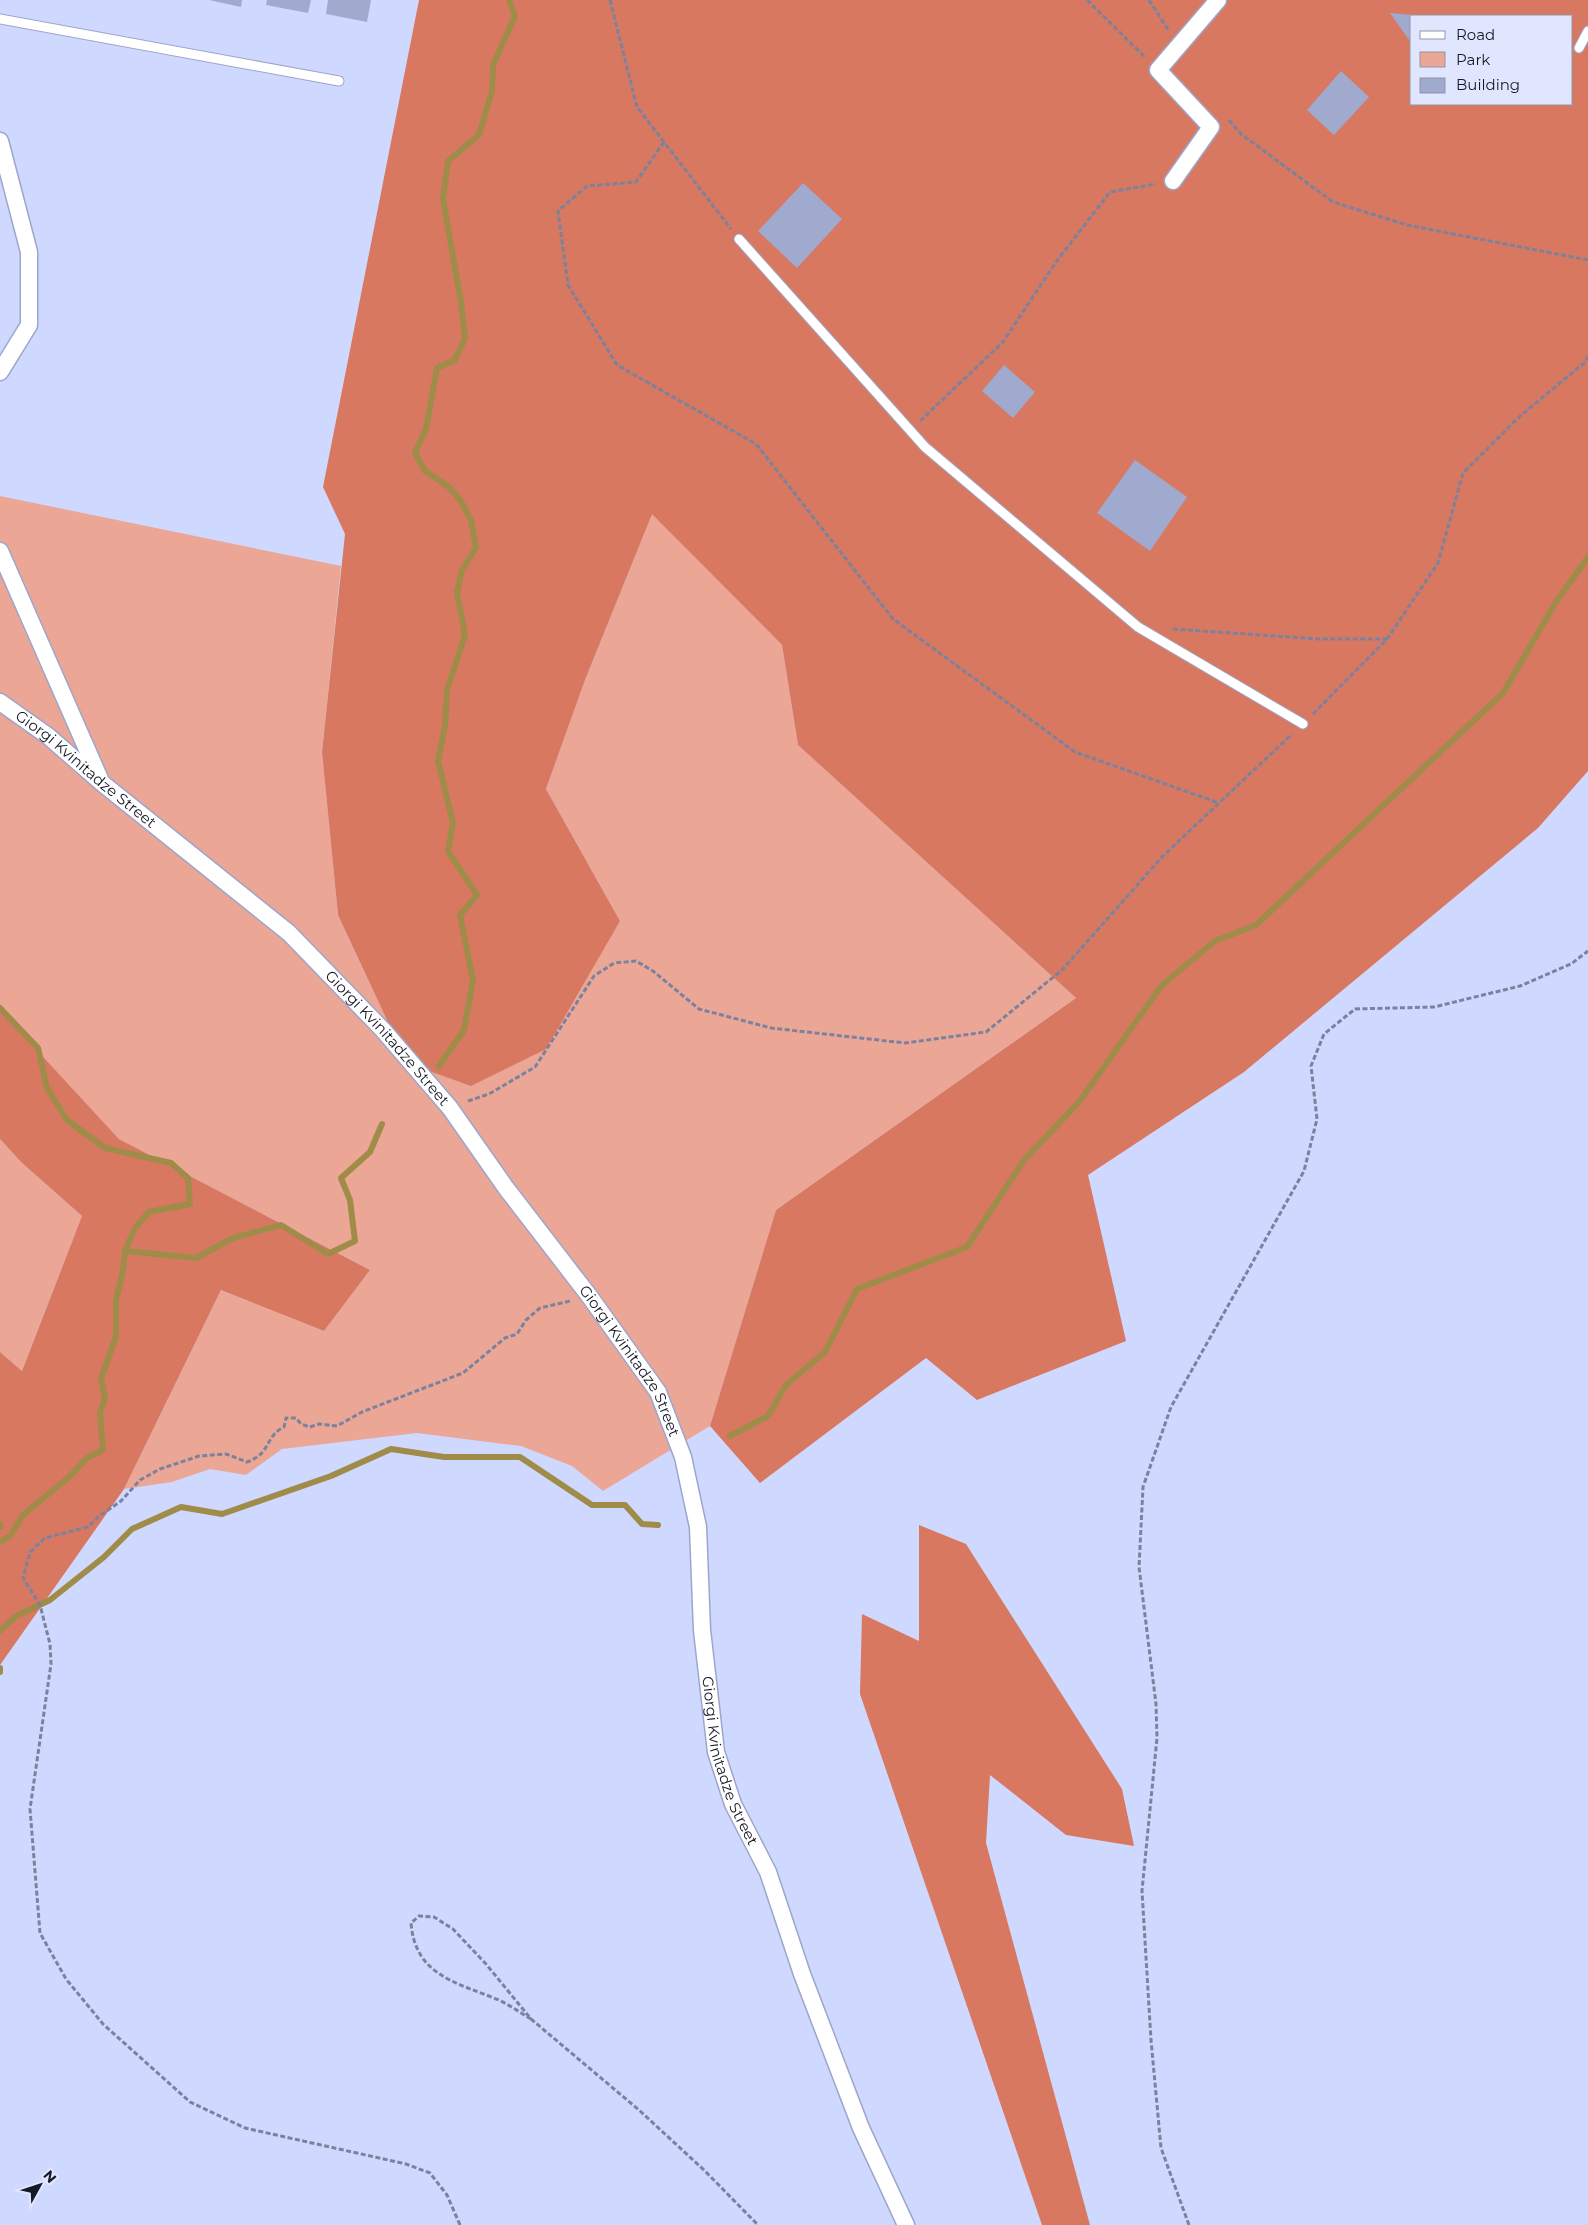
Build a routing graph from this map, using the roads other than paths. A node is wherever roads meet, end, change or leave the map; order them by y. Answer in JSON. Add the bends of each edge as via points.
{"nodes":[{"id":1,"x":1218,"y":0,"type":"edge"},
{"id":2,"x":0,"y":19,"type":"edge"},
{"id":3,"x":1588,"y":31,"type":"edge"},
{"id":4,"x":1579,"y":48,"type":"dead end"},
{"id":5,"x":340,"y":81,"type":"dead end"},
{"id":6,"x":0,"y":141,"type":"edge"},
{"id":7,"x":1173,"y":181,"type":"road end"},
{"id":8,"x":739,"y":239,"type":"road end"},
{"id":9,"x":0,"y":372,"type":"edge"},
{"id":10,"x":0,"y":551,"type":"edge"},
{"id":11,"x":0,"y":702,"type":"edge"},
{"id":12,"x":1303,"y":724,"type":"road end"},
{"id":13,"x":102,"y":783,"type":"junction"},
{"id":14,"x":906,"y":2225,"type":"edge"}],
"edges":[{"from":1,"to":7,"type":"street","via":[[1158,70],[1211,127]]},
{"from":2,"to":5,"type":"lane"},
{"from":3,"to":4,"type":"lane"},
{"from":6,"to":9,"type":"street","via":[[29,252],[29,325]]},
{"from":8,"to":12,"type":"lane","via":[[925,447],[1138,627]]},
{"from":10,"to":13,"type":"street"},
{"from":11,"to":13,"type":"street","name":"Giorgi Kvinitadze Street","via":[[48,736]]},
{"from":13,"to":14,"type":"street","name":"Giorgi Kvinitadze Street","via":[[289,933],[383,1030],[450,1108],[658,1392],[683,1457],[698,1527],[702,1630],[716,1752],[733,1804],[768,1872],[802,1974],[861,2128]]}]}
